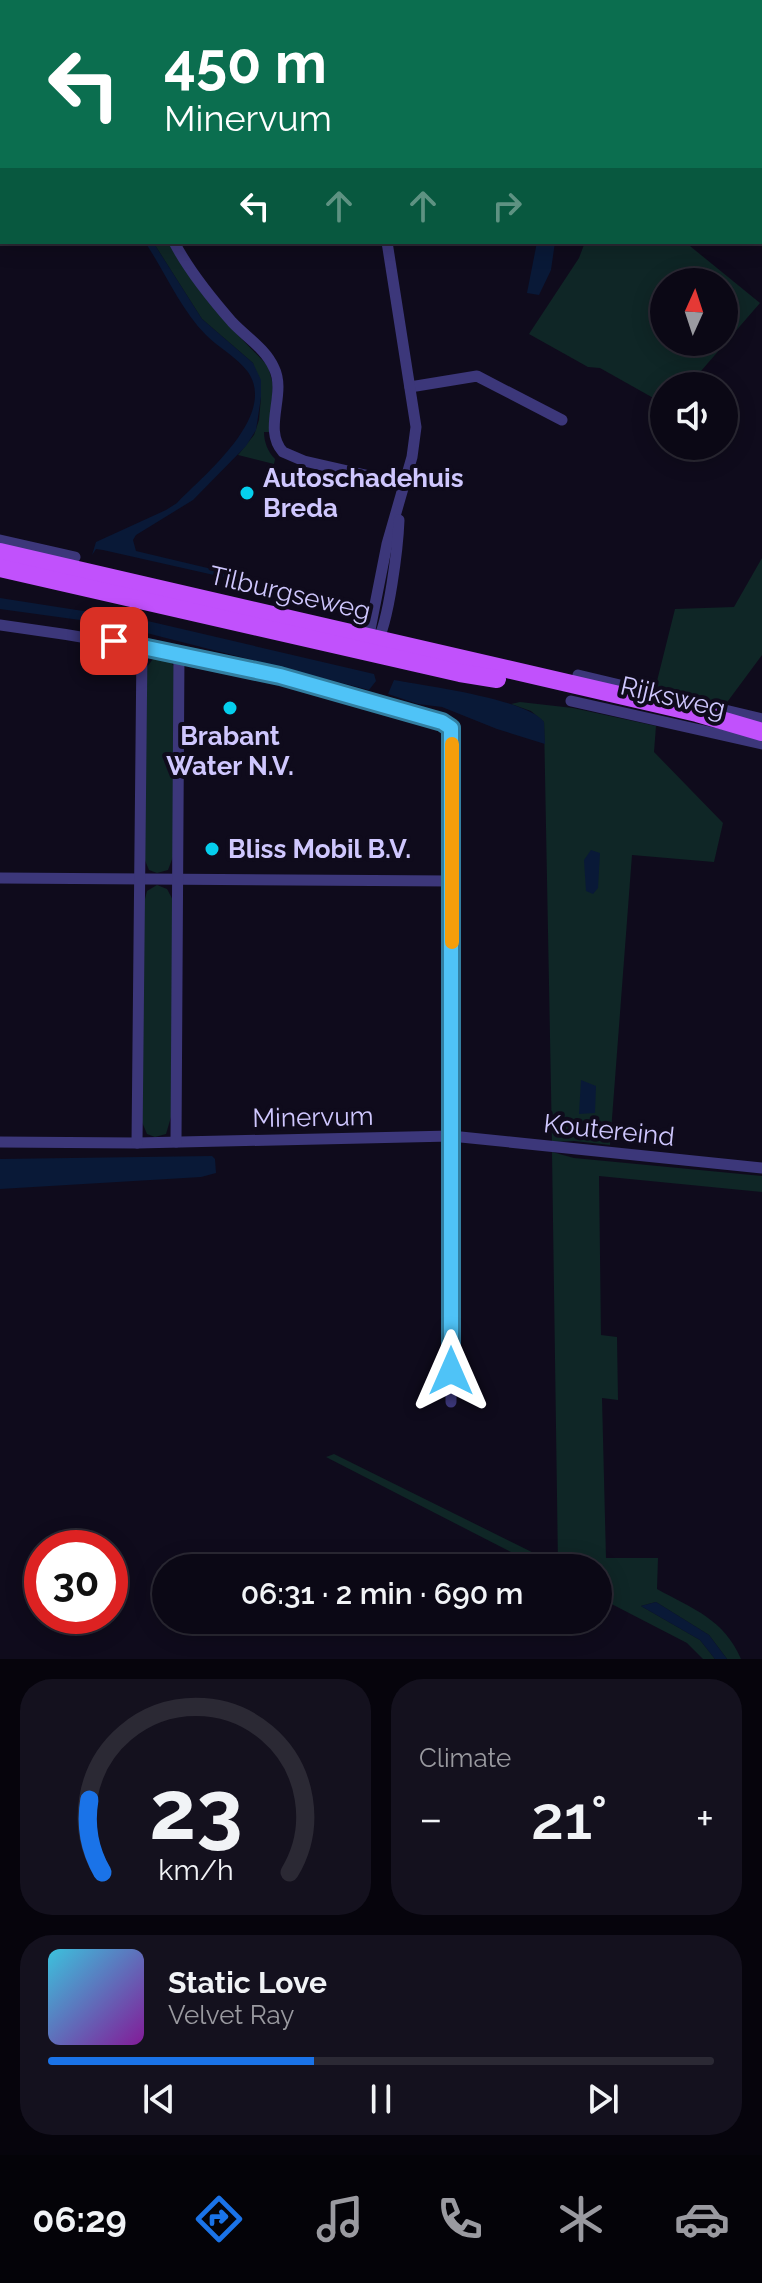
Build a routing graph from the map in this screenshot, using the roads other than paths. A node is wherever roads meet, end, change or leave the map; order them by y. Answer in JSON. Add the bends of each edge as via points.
{"nodes":[{"id":1,"x":175,"y":244,"type":"edge"},
{"id":2,"x":387,"y":244,"type":"edge"},
{"id":3,"x":410,"y":387,"type":"junction"},
{"id":4,"x":562,"y":420,"type":"dead end"},
{"id":5,"x":405,"y":484,"type":"junction"},
{"id":6,"x":0,"y":540,"type":"edge"},
{"id":7,"x":0,"y":552,"type":"edge"},
{"id":8,"x":75,"y":557,"type":"dead end"},
{"id":9,"x":0,"y":568,"type":"edge"},
{"id":10,"x":0,"y":625,"type":"edge"},
{"id":11,"x":372,"y":643,"type":"junction"},
{"id":12,"x":142,"y":646,"type":"junction"},
{"id":13,"x":179,"y":653,"type":"junction"},
{"id":14,"x":571,"y":688,"type":"junction"},
{"id":15,"x":697,"y":712,"type":"junction"},
{"id":16,"x":762,"y":719,"type":"edge"},
{"id":17,"x":762,"y":732,"type":"edge"},
{"id":18,"x":762,"y":744,"type":"edge"},
{"id":19,"x":0,"y":878,"type":"edge"},
{"id":20,"x":140,"y":879,"type":"junction"},
{"id":21,"x":178,"y":880,"type":"junction"},
{"id":22,"x":451,"y":881,"type":"junction"},
{"id":23,"x":451,"y":1136,"type":"junction"},
{"id":24,"x":0,"y":1142,"type":"edge"},
{"id":25,"x":176,"y":1142,"type":"junction"},
{"id":26,"x":137,"y":1143,"type":"junction"},
{"id":27,"x":762,"y":1168,"type":"edge"},
{"id":28,"x":451,"y":1402,"type":"dead end"}],
"edges":[{"from":1,"to":5,"type":"street","via":[[207,291],[276,370],[274,433],[283,452]]},
{"from":2,"to":3,"type":"street"},
{"from":3,"to":4,"type":"street","via":[[477,376]]},
{"from":3,"to":5,"type":"street","via":[[416,427]]},
{"from":5,"to":11,"type":"street","via":[[398,546]]},
{"from":6,"to":8,"type":"street"},
{"from":7,"to":11,"type":"main road","name":"Tilburgseweg"},
{"from":9,"to":11,"type":"main road","name":"Tilburgseweg"},
{"from":10,"to":12,"type":"street"},
{"from":11,"to":14,"type":"main road","name":"Tilburgseweg"},
{"from":12,"to":13,"type":"street"},
{"from":12,"to":20,"type":"street"},
{"from":13,"to":21,"type":"street"},
{"from":13,"to":22,"type":"street","via":[[362,698],[451,728]]},
{"from":14,"to":15,"type":"main road","name":"Rijksweg"},
{"from":14,"to":18,"type":"street","name":"Rijksweg"},
{"from":15,"to":16,"type":"street","name":"Rijksweg"},
{"from":15,"to":17,"type":"main road","name":"Rijksweg"},
{"from":19,"to":20,"type":"street"},
{"from":20,"to":21,"type":"street"},
{"from":20,"to":26,"type":"street"},
{"from":21,"to":22,"type":"street"},
{"from":21,"to":25,"type":"street"},
{"from":22,"to":23,"type":"street"},
{"from":23,"to":25,"type":"street","name":"Minervum"},
{"from":23,"to":27,"type":"street","name":"Koutereind"},
{"from":23,"to":28,"type":"street"},
{"from":24,"to":26,"type":"street","name":"Minervum"},
{"from":25,"to":26,"type":"street","name":"Minervum"}]}
